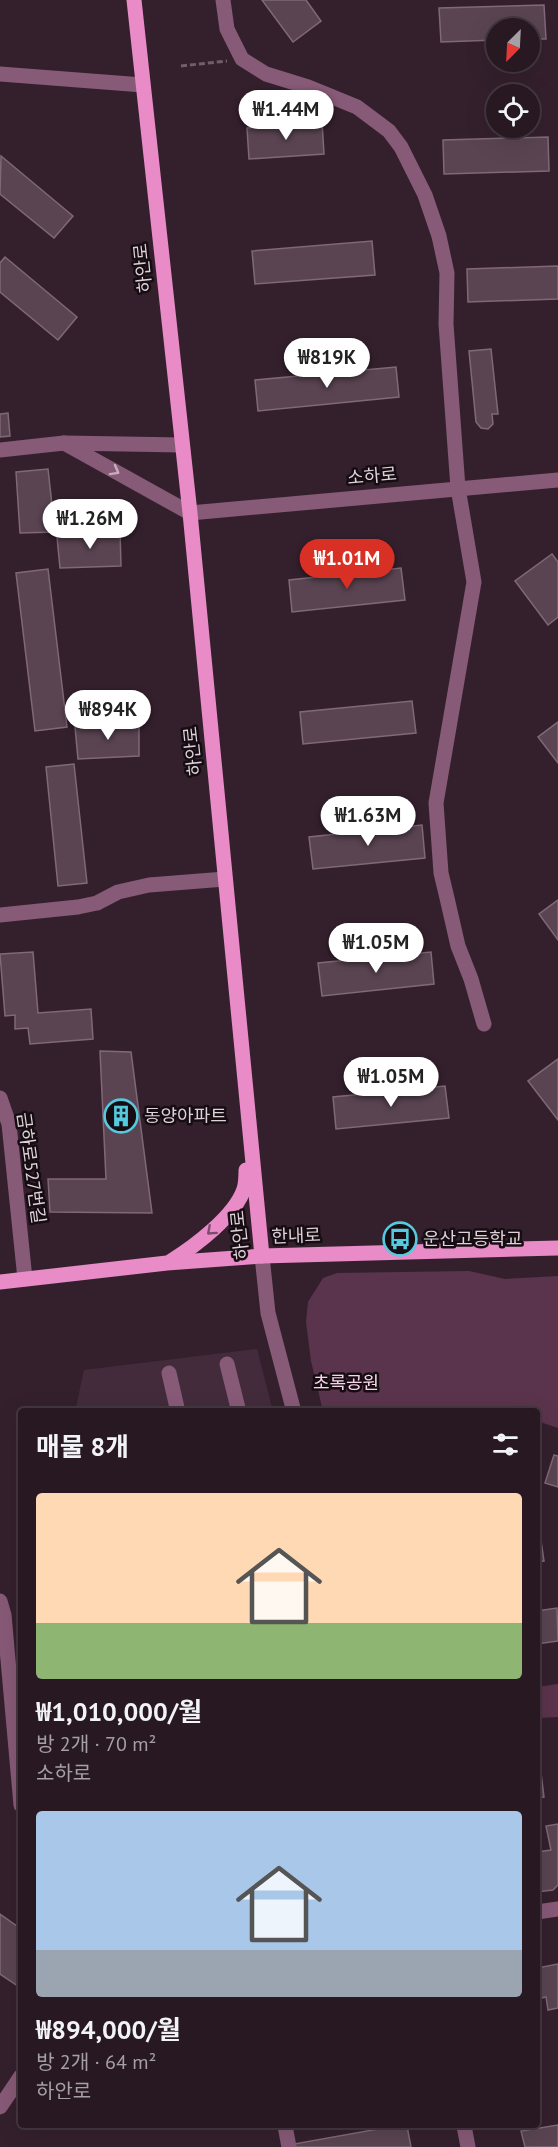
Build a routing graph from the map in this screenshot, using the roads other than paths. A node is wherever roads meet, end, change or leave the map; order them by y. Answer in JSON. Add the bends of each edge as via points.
{"nodes":[{"id":1,"x":134,"y":0,"type":"edge"},
{"id":2,"x":223,"y":0,"type":"edge"},
{"id":3,"x":0,"y":74,"type":"edge"},
{"id":4,"x":143,"y":85,"type":"junction"},
{"id":5,"x":64,"y":443,"type":"junction"},
{"id":6,"x":182,"y":445,"type":"junction"},
{"id":7,"x":0,"y":450,"type":"edge"},
{"id":8,"x":558,"y":480,"type":"edge"},
{"id":9,"x":458,"y":488,"type":"junction"},
{"id":10,"x":190,"y":513,"type":"junction"},
{"id":11,"x":225,"y":879,"type":"junction"},
{"id":12,"x":0,"y":915,"type":"edge"},
{"id":13,"x":484,"y":1024,"type":"dead end"},
{"id":14,"x":0,"y":1098,"type":"edge"},
{"id":15,"x":249,"y":1143,"type":"junction"},
{"id":16,"x":558,"y":1248,"type":"edge"},
{"id":17,"x":262,"y":1256,"type":"junction"},
{"id":18,"x":167,"y":1263,"type":"junction"},
{"id":19,"x":25,"y":1279,"type":"junction"},
{"id":20,"x":0,"y":1282,"type":"edge"},
{"id":21,"x":227,"y":1364,"type":"dead end"},
{"id":22,"x":169,"y":1373,"type":"dead end"},
{"id":23,"x":177,"y":1408,"type":"edge"},
{"id":24,"x":238,"y":1408,"type":"edge"},
{"id":25,"x":293,"y":1408,"type":"edge"},
{"id":26,"x":0,"y":1601,"type":"edge"},
{"id":27,"x":18,"y":1771,"type":"edge"},
{"id":28,"x":558,"y":1909,"type":"edge"},
{"id":29,"x":540,"y":1912,"type":"edge"},
{"id":30,"x":18,"y":2080,"type":"edge"},
{"id":31,"x":0,"y":2107,"type":"edge"},
{"id":32,"x":285,"y":2128,"type":"edge"},
{"id":33,"x":464,"y":2128,"type":"edge"},
{"id":34,"x":289,"y":2147,"type":"edge"},
{"id":35,"x":468,"y":2147,"type":"edge"}],
"edges":[{"from":1,"to":4,"type":"main road","name":"하안로"},
{"from":2,"to":9,"type":"street","via":[[227,29],[242,59],[267,74],[357,107],[389,131],[425,195],[447,273],[446,324]]},
{"from":3,"to":4,"type":"street"},
{"from":4,"to":6,"type":"main road","name":"하안로"},
{"from":5,"to":6,"type":"street"},
{"from":5,"to":7,"type":"street"},
{"from":5,"to":10,"type":"street","one_way":true},
{"from":6,"to":10,"type":"main road","name":"하안로"},
{"from":8,"to":9,"type":"street","name":"소하로"},
{"from":9,"to":10,"type":"street","name":"소하로"},
{"from":9,"to":13,"type":"street","via":[[474,582],[436,803],[441,873],[458,946]]},
{"from":10,"to":11,"type":"main road","name":"하안로"},
{"from":11,"to":12,"type":"street","via":[[149,885],[118,891],[97,903],[78,907]]},
{"from":11,"to":15,"type":"main road","name":"하안로"},
{"from":14,"to":19,"type":"street","name":"금하로527번길","via":[[9,1124]]},
{"from":15,"to":17,"type":"main road","name":"하안로"},
{"from":15,"to":18,"type":"main road","one_way":true,"via":[[244,1189],[234,1205],[219,1224]]},
{"from":16,"to":17,"type":"main road","name":"한내로"},
{"from":17,"to":18,"type":"main road","name":"한내로"},
{"from":17,"to":25,"type":"street","name":"하안로","via":[[267,1313]]},
{"from":18,"to":19,"type":"main road","name":"한내로"},
{"from":19,"to":20,"type":"main road","name":"한내로"},
{"from":21,"to":24,"type":"street"},
{"from":22,"to":23,"type":"street"},
{"from":26,"to":27,"type":"street"},
{"from":28,"to":29,"type":"street"},
{"from":30,"to":31,"type":"street"},
{"from":32,"to":34,"type":"street"},
{"from":33,"to":35,"type":"street"}]}
